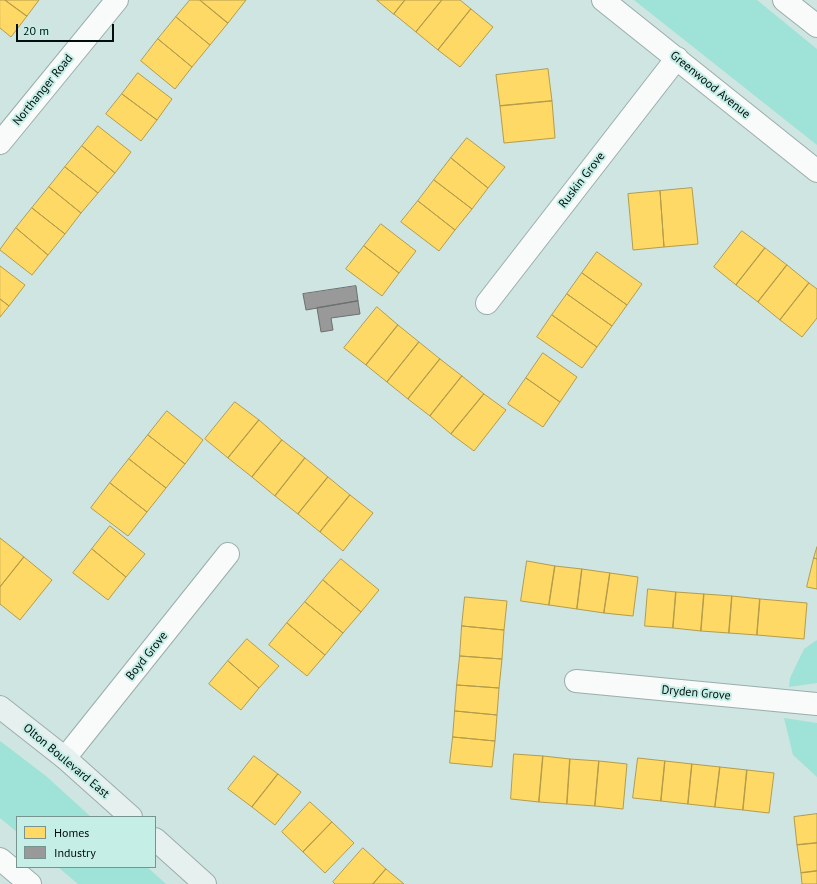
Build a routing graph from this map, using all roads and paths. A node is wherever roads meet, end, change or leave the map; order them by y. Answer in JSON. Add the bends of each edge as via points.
{"nodes":[{"id":1,"x":117,"y":0,"type":"edge"},
{"id":2,"x":603,"y":0,"type":"edge"},
{"id":3,"x":784,"y":0,"type":"edge"},
{"id":4,"x":817,"y":26,"type":"edge"},
{"id":5,"x":677,"y":58,"type":"junction"},
{"id":6,"x":0,"y":143,"type":"edge"},
{"id":7,"x":817,"y":171,"type":"edge"},
{"id":8,"x":487,"y":303,"type":"dead end"},
{"id":9,"x":228,"y":554,"type":"dead end"},
{"id":10,"x":576,"y":681,"type":"dead end"},
{"id":11,"x":817,"y":704,"type":"edge"},
{"id":12,"x":0,"y":707,"type":"edge"},
{"id":13,"x":65,"y":758,"type":"junction"},
{"id":14,"x":130,"y":816,"type":"edge"},
{"id":15,"x":156,"y":840,"type":"edge"},
{"id":16,"x":0,"y":860,"type":"edge"},
{"id":17,"x":30,"y":884,"type":"edge"},
{"id":18,"x":205,"y":884,"type":"edge"}],
"edges":[{"from":1,"to":6,"type":"street","name":"Northanger Road"},
{"from":2,"to":5,"type":"street","name":"Greenwood Avenue"},
{"from":3,"to":4,"type":"street"},
{"from":5,"to":7,"type":"street","name":"Greenwood Avenue"},
{"from":5,"to":8,"type":"street","name":"Ruskin Grove"},
{"from":9,"to":13,"type":"street","name":"Boyd Grove"},
{"from":10,"to":11,"type":"street","name":"Dryden Grove"},
{"from":12,"to":13,"type":"main road","name":"Olton Boulevard East"},
{"from":13,"to":14,"type":"main road","name":"Olton Boulevard East"},
{"from":15,"to":18,"type":"main road"},
{"from":16,"to":17,"type":"street"}]}
